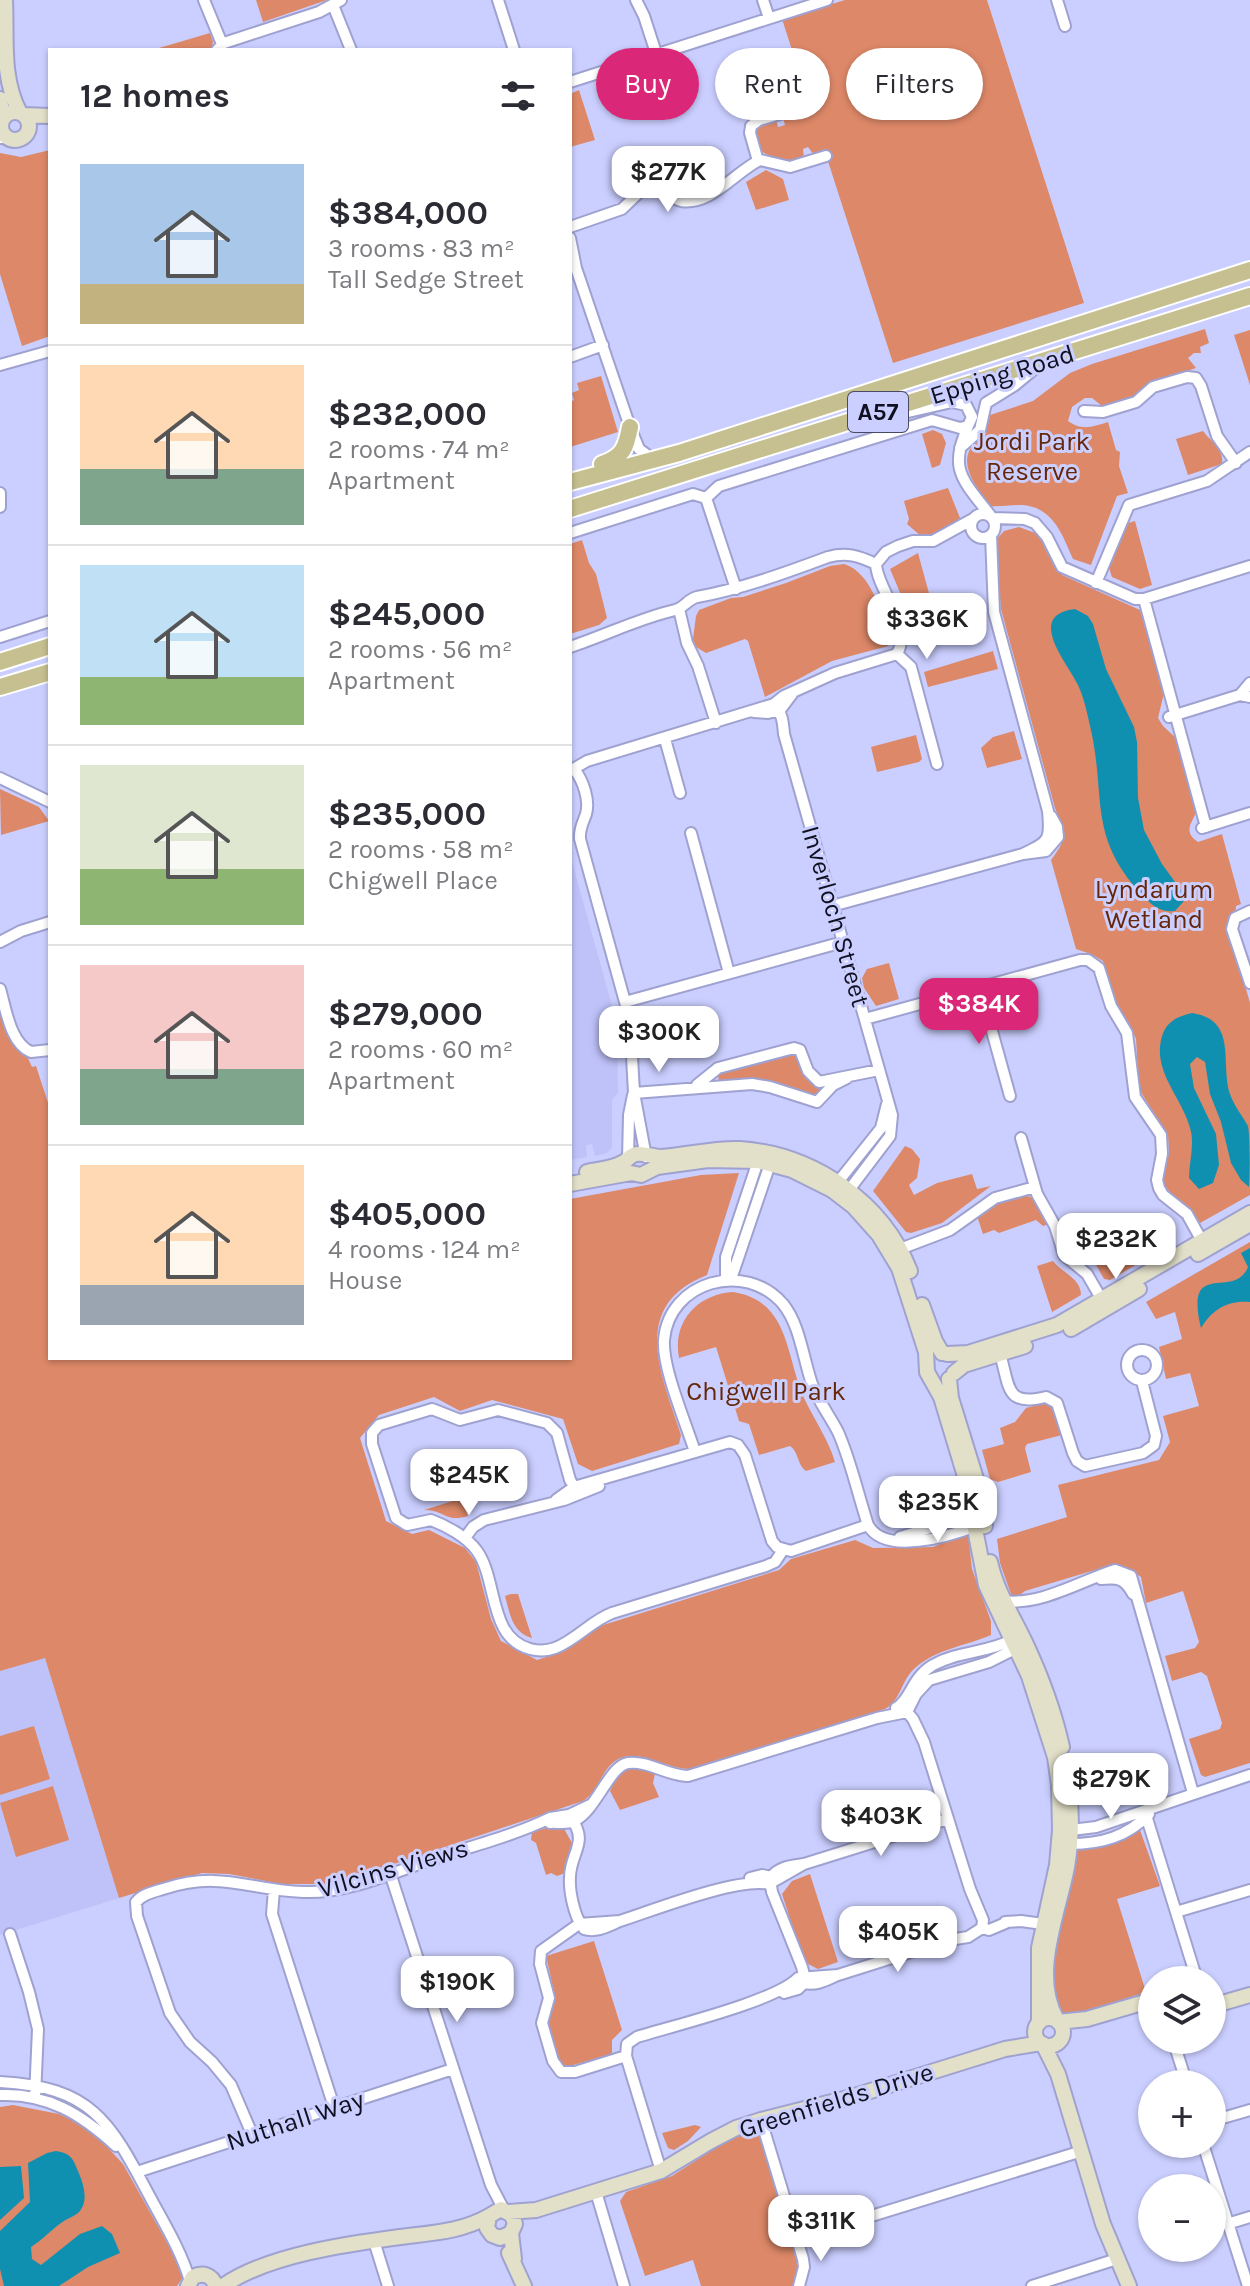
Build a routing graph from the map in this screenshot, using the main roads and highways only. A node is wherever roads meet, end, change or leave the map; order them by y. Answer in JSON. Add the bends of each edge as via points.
{"nodes":[{"id":1,"x":1250,"y":270,"type":"edge"},
{"id":2,"x":1250,"y":296,"type":"edge"},
{"id":3,"x":630,"y":427,"type":"road end"},
{"id":4,"x":572,"y":473,"type":"edge"},
{"id":5,"x":572,"y":481,"type":"edge"},
{"id":6,"x":572,"y":508,"type":"edge"},
{"id":7,"x":48,"y":647,"type":"edge"},
{"id":8,"x":0,"y":662,"type":"edge"},
{"id":9,"x":48,"y":673,"type":"edge"},
{"id":10,"x":0,"y":687,"type":"edge"}],
"edges":[{"from":1,"to":5,"type":"main road","name":"Epping Road"},
{"from":2,"to":6,"type":"main road","name":"Epping Road","number":"A57"},
{"from":3,"to":4,"type":"main road","via":[[617,459]]},
{"from":7,"to":8,"type":"main road"},
{"from":9,"to":10,"type":"main road"}]}
